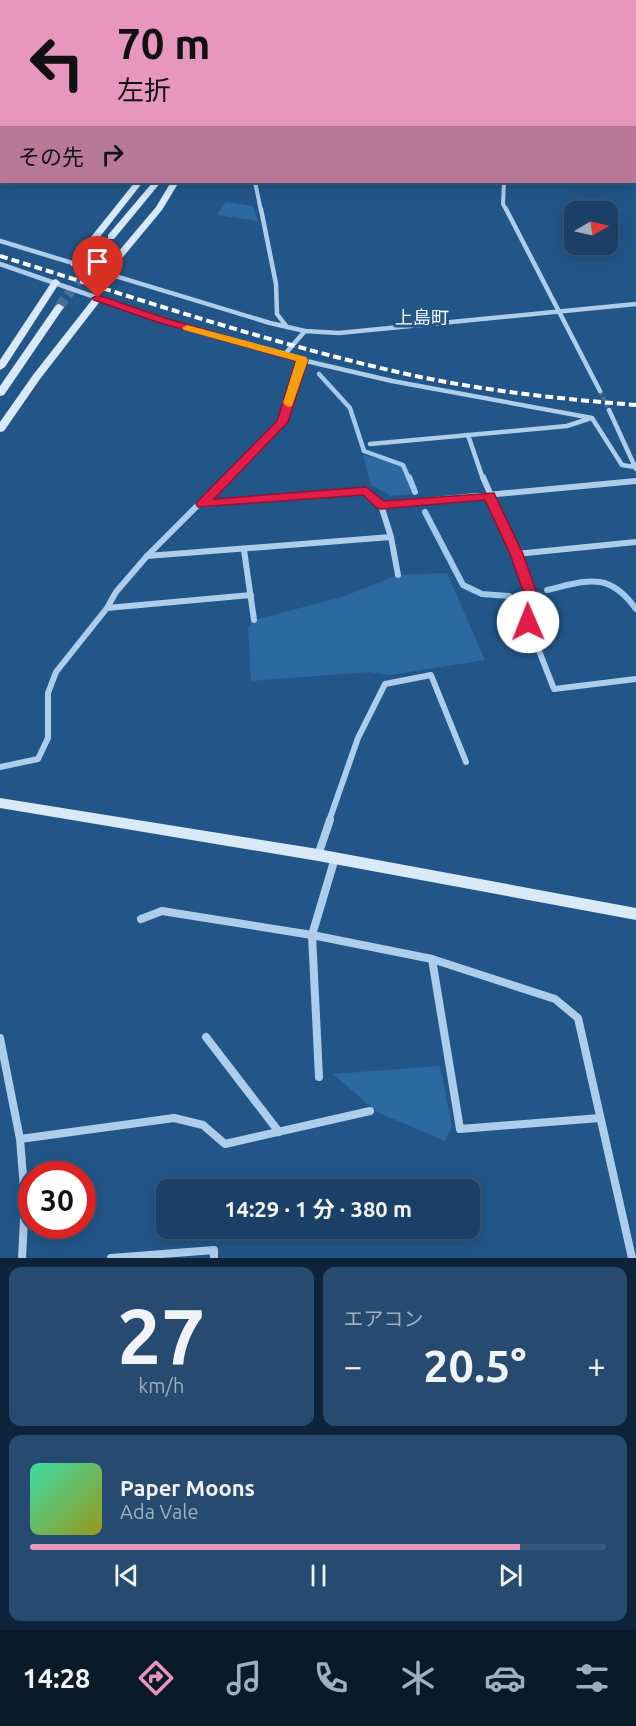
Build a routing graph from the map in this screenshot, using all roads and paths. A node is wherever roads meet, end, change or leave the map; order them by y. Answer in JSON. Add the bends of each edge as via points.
{"nodes":[{"id":1,"x":66,"y":0,"type":"edge"},
{"id":2,"x":122,"y":0,"type":"edge"},
{"id":3,"x":173,"y":0,"type":"edge"},
{"id":4,"x":138,"y":183,"type":"edge"},
{"id":5,"x":156,"y":183,"type":"edge"},
{"id":6,"x":174,"y":183,"type":"edge"},
{"id":7,"x":255,"y":183,"type":"edge"},
{"id":8,"x":504,"y":183,"type":"edge"},
{"id":9,"x":111,"y":237,"type":"tunnel mouth"},
{"id":10,"x":0,"y":241,"type":"edge"},
{"id":11,"x":0,"y":264,"type":"edge"},
{"id":12,"x":74,"y":264,"type":"junction"},
{"id":13,"x":105,"y":273,"type":"junction"},
{"id":14,"x":56,"y":282,"type":"junction"},
{"id":15,"x":98,"y":298,"type":"junction"},
{"id":16,"x":636,"y":304,"type":"edge"},
{"id":17,"x":59,"y":307,"type":"tunnel mouth"},
{"id":18,"x":560,"y":312,"type":"junction"},
{"id":19,"x":287,"y":327,"type":"junction"},
{"id":20,"x":305,"y":331,"type":"junction"},
{"id":21,"x":285,"y":354,"type":"junction"},
{"id":22,"x":302,"y":360,"type":"junction"},
{"id":23,"x":0,"y":367,"type":"edge"},
{"id":24,"x":600,"y":391,"type":"tunnel mouth"},
{"id":25,"x":0,"y":393,"type":"edge"},
{"id":26,"x":609,"y":410,"type":"tunnel mouth"},
{"id":27,"x":592,"y":418,"type":"junction"},
{"id":28,"x":0,"y":429,"type":"edge"},
{"id":29,"x":468,"y":435,"type":"junction"},
{"id":30,"x":370,"y":444,"type":"dead end"},
{"id":31,"x":636,"y":447,"type":"edge"},
{"id":32,"x":628,"y":448,"type":"junction"},
{"id":33,"x":636,"y":468,"type":"edge"},
{"id":34,"x":636,"y":481,"type":"edge"},
{"id":35,"x":489,"y":496,"type":"junction"},
{"id":36,"x":202,"y":504,"type":"junction"},
{"id":37,"x":381,"y":505,"type":"junction"},
{"id":38,"x":391,"y":537,"type":"junction"},
{"id":39,"x":636,"y":542,"type":"edge"},
{"id":40,"x":244,"y":550,"type":"junction"},
{"id":41,"x":516,"y":554,"type":"junction"},
{"id":42,"x":147,"y":556,"type":"junction"},
{"id":43,"x":398,"y":575,"type":"dead end"},
{"id":44,"x":250,"y":595,"type":"junction"},
{"id":45,"x":107,"y":608,"type":"junction"},
{"id":46,"x":254,"y":620,"type":"dead end"},
{"id":47,"x":636,"y":679,"type":"edge"},
{"id":48,"x":466,"y":762,"type":"dead end"},
{"id":49,"x":0,"y":767,"type":"edge"},
{"id":50,"x":0,"y":803,"type":"edge"},
{"id":51,"x":318,"y":855,"type":"junction"},
{"id":52,"x":334,"y":858,"type":"junction"},
{"id":53,"x":636,"y":914,"type":"edge"},
{"id":54,"x":141,"y":919,"type":"dead end"},
{"id":55,"x":312,"y":935,"type":"junction"},
{"id":56,"x":432,"y":958,"type":"junction"},
{"id":57,"x":206,"y":1036,"type":"dead end"},
{"id":58,"x":0,"y":1038,"type":"edge"},
{"id":59,"x":319,"y":1077,"type":"dead end"},
{"id":60,"x":370,"y":1111,"type":"dead end"},
{"id":61,"x":600,"y":1118,"type":"junction"},
{"id":62,"x":279,"y":1132,"type":"junction"},
{"id":63,"x":20,"y":1139,"type":"junction"},
{"id":64,"x":22,"y":1258,"type":"edge"},
{"id":65,"x":111,"y":1258,"type":"edge"},
{"id":66,"x":214,"y":1258,"type":"edge"},
{"id":67,"x":632,"y":1258,"type":"edge"}],
"edges":[{"from":1,"to":2,"type":"street"},
{"from":2,"to":3,"type":"street"},
{"from":4,"to":12,"type":"street"},
{"from":5,"to":9,"type":"street"},
{"from":6,"to":13,"type":"street","via":[[159,208]]},
{"from":7,"to":19,"type":"street","via":[[276,284],[278,314]]},
{"from":8,"to":18,"type":"street","via":[[503,204]]},
{"from":10,"to":12,"type":"street"},
{"from":11,"to":14,"type":"street"},
{"from":12,"to":13,"type":"street"},
{"from":13,"to":19,"type":"street"},
{"from":14,"to":15,"type":"street"},
{"from":14,"to":23,"type":"street"},
{"from":15,"to":21,"type":"street","via":[[171,323]]},
{"from":15,"to":28,"type":"street"},
{"from":16,"to":18,"type":"street"},
{"from":17,"to":25,"type":"street"},
{"from":18,"to":20,"type":"street","via":[[339,333]]},
{"from":18,"to":24,"type":"street"},
{"from":19,"to":20,"type":"street"},
{"from":20,"to":21,"type":"street"},
{"from":21,"to":22,"type":"street"},
{"from":22,"to":27,"type":"street"},
{"from":22,"to":36,"type":"street","via":[[282,422]]},
{"from":26,"to":32,"type":"street"},
{"from":27,"to":29,"type":"street","via":[[567,426]]},
{"from":27,"to":33,"type":"street","via":[[622,465]]},
{"from":29,"to":30,"type":"street"},
{"from":29,"to":35,"type":"street"},
{"from":31,"to":32,"type":"street"},
{"from":32,"to":33,"type":"street"},
{"from":34,"to":35,"type":"street"},
{"from":35,"to":37,"type":"street"},
{"from":35,"to":41,"type":"street"},
{"from":36,"to":37,"type":"street","via":[[366,490]]},
{"from":36,"to":42,"type":"street"},
{"from":37,"to":38,"type":"street"},
{"from":38,"to":40,"type":"street"},
{"from":38,"to":43,"type":"street"},
{"from":39,"to":41,"type":"street"},
{"from":40,"to":42,"type":"street"},
{"from":40,"to":44,"type":"street"},
{"from":41,"to":47,"type":"street","via":[[529,591],[521,605],[554,689]]},
{"from":42,"to":45,"type":"street"},
{"from":44,"to":45,"type":"street"},
{"from":44,"to":46,"type":"street"},
{"from":45,"to":49,"type":"street","via":[[56,672],[48,693],[48,738],[38,759]]},
{"from":48,"to":51,"type":"street","via":[[431,675],[385,684],[358,738]]},
{"from":50,"to":51,"type":"street"},
{"from":51,"to":52,"type":"street"},
{"from":52,"to":53,"type":"street"},
{"from":52,"to":55,"type":"street"},
{"from":54,"to":55,"type":"street","via":[[162,911]]},
{"from":55,"to":56,"type":"street"},
{"from":55,"to":59,"type":"street"},
{"from":56,"to":61,"type":"street","via":[[555,999],[578,1018]]},
{"from":56,"to":61,"type":"street","via":[[460,1129]]},
{"from":57,"to":62,"type":"street"},
{"from":58,"to":63,"type":"street"},
{"from":60,"to":62,"type":"street"},
{"from":61,"to":67,"type":"street"},
{"from":62,"to":63,"type":"street","via":[[225,1144],[203,1125],[174,1118]]},
{"from":63,"to":64,"type":"street","via":[[25,1201]]},
{"from":65,"to":66,"type":"street","via":[[214,1250]]}]}
